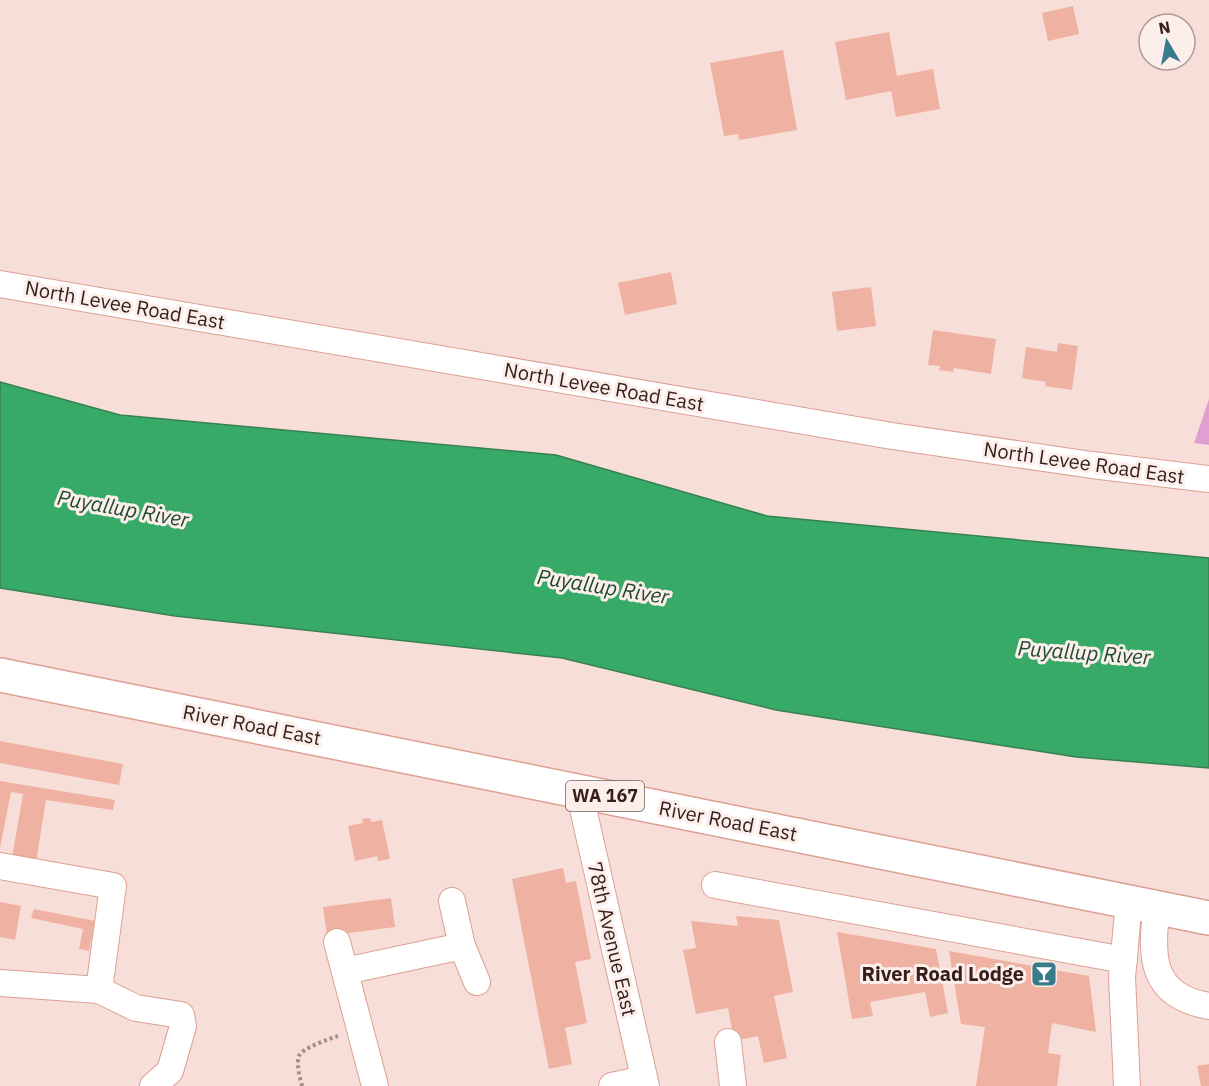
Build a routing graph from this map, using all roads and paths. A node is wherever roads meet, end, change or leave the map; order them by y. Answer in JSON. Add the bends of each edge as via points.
{"nodes":[{"id":1,"x":0,"y":284,"type":"edge"},
{"id":2,"x":1209,"y":479,"type":"edge"},
{"id":3,"x":0,"y":675,"type":"edge"},
{"id":4,"x":579,"y":791,"type":"junction"},
{"id":5,"x":0,"y":866,"type":"edge"},
{"id":6,"x":715,"y":885,"type":"dead end"},
{"id":7,"x":452,"y":900,"type":"dead end"},
{"id":8,"x":1143,"y":904,"type":"junction"},
{"id":9,"x":1209,"y":918,"type":"edge"},
{"id":10,"x":337,"y":942,"type":"dead end"},
{"id":11,"x":462,"y":946,"type":"junction"},
{"id":12,"x":1124,"y":960,"type":"junction"},
{"id":13,"x":345,"y":971,"type":"junction"},
{"id":14,"x":477,"y":982,"type":"dead end"},
{"id":15,"x":0,"y":983,"type":"edge"},
{"id":16,"x":99,"y":990,"type":"junction"},
{"id":17,"x":1209,"y":1006,"type":"edge"},
{"id":18,"x":358,"y":1027,"type":"junction"},
{"id":19,"x":728,"y":1042,"type":"dead end"},
{"id":20,"x":645,"y":1082,"type":"edge"},
{"id":21,"x":153,"y":1086,"type":"edge"},
{"id":22,"x":302,"y":1086,"type":"edge"},
{"id":23,"x":375,"y":1086,"type":"edge"},
{"id":24,"x":612,"y":1086,"type":"edge"},
{"id":25,"x":733,"y":1086,"type":"edge"},
{"id":26,"x":1127,"y":1086,"type":"edge"}],
"edges":[{"from":1,"to":2,"type":"street","name":"North Levee Road East","via":[[892,436]]},
{"from":3,"to":4,"type":"main road","name":"River Road East","number":"WA 167"},
{"from":4,"to":8,"type":"main road","name":"River Road East","number":"WA 167"},
{"from":4,"to":20,"type":"street","name":"78th Avenue East"},
{"from":5,"to":16,"type":"street","via":[[112,886]]},
{"from":6,"to":12,"type":"street"},
{"from":7,"to":11,"type":"street"},
{"from":8,"to":9,"type":"main road","name":"River Road East","number":"WA 167"},
{"from":8,"to":12,"type":"street"},
{"from":8,"to":17,"type":"street","via":[[1155,963],[1164,982],[1175,995]]},
{"from":10,"to":13,"type":"street"},
{"from":11,"to":13,"type":"street"},
{"from":11,"to":14,"type":"street"},
{"from":12,"to":26,"type":"street"},
{"from":13,"to":18,"type":"street"},
{"from":15,"to":16,"type":"street"},
{"from":16,"to":21,"type":"street","via":[[136,1008],[181,1015],[183,1026],[170,1071]]},
{"from":18,"to":22,"type":"path","via":[[303,1051],[298,1060]]},
{"from":18,"to":23,"type":"street"},
{"from":19,"to":25,"type":"street"},
{"from":20,"to":24,"type":"street"}]}
